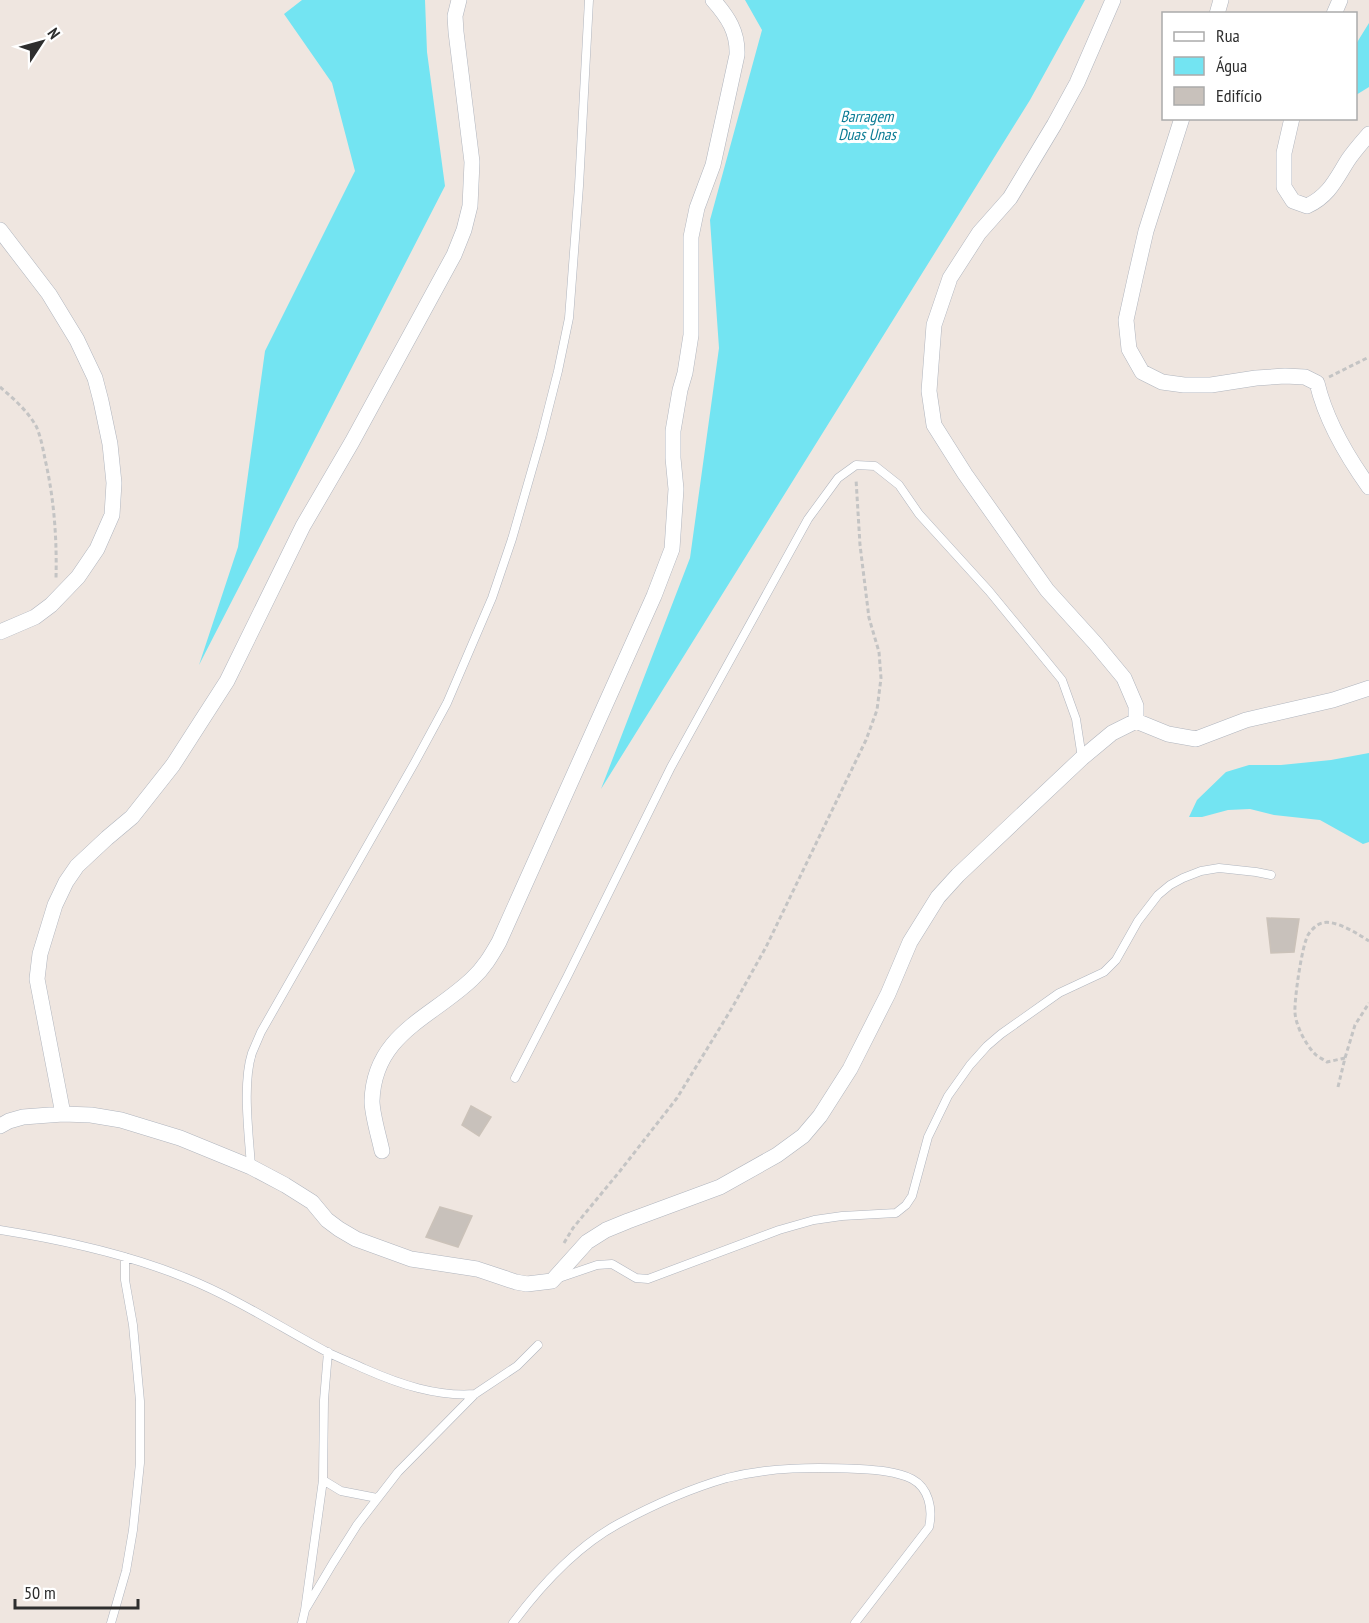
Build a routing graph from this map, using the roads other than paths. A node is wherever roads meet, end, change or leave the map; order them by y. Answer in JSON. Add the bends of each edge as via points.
{"nodes":[{"id":1,"x":459,"y":0,"type":"edge"},
{"id":2,"x":589,"y":0,"type":"edge"},
{"id":3,"x":713,"y":0,"type":"edge"},
{"id":4,"x":1113,"y":0,"type":"edge"},
{"id":5,"x":1181,"y":120,"type":"edge"},
{"id":6,"x":1292,"y":120,"type":"edge"},
{"id":7,"x":1369,"y":134,"type":"edge"},
{"id":8,"x":0,"y":230,"type":"edge"},
{"id":9,"x":1369,"y":486,"type":"edge"},
{"id":10,"x":0,"y":632,"type":"edge"},
{"id":11,"x":1369,"y":688,"type":"edge"},
{"id":12,"x":1136,"y":722,"type":"junction"},
{"id":13,"x":1082,"y":758,"type":"junction"},
{"id":14,"x":1271,"y":876,"type":"dead end"},
{"id":15,"x":515,"y":1078,"type":"dead end"},
{"id":16,"x":63,"y":1114,"type":"junction"},
{"id":17,"x":0,"y":1126,"type":"edge"},
{"id":18,"x":382,"y":1151,"type":"dead end"},
{"id":19,"x":251,"y":1167,"type":"junction"},
{"id":20,"x":0,"y":1230,"type":"edge"},
{"id":21,"x":125,"y":1257,"type":"junction"},
{"id":22,"x":552,"y":1281,"type":"junction"},
{"id":23,"x":538,"y":1345,"type":"dead end"},
{"id":24,"x":328,"y":1352,"type":"junction"},
{"id":25,"x":475,"y":1394,"type":"junction"},
{"id":26,"x":323,"y":1480,"type":"junction"},
{"id":27,"x":377,"y":1498,"type":"junction"},
{"id":28,"x":305,"y":1610,"type":"junction"},
{"id":29,"x":111,"y":1623,"type":"edge"},
{"id":30,"x":302,"y":1623,"type":"edge"},
{"id":31,"x":513,"y":1623,"type":"edge"},
{"id":32,"x":855,"y":1623,"type":"edge"}],
"edges":[{"from":1,"to":16,"type":"street","via":[[456,32],[472,162],[470,206],[464,231],[303,526],[227,681],[173,765],[132,817],[77,866],[55,905],[37,979]]},
{"from":2,"to":19,"type":"lane","via":[[569,318],[512,539],[492,598],[447,703],[261,1032],[249,1075]]},
{"from":3,"to":18,"type":"street","via":[[728,18],[738,42],[713,165],[691,237],[691,335],[673,430],[676,489],[672,549],[494,953],[471,980],[394,1042],[378,1068],[372,1102]]},
{"from":4,"to":12,"type":"street","via":[[1054,125],[1010,198],[979,233],[950,278],[934,326],[929,391],[934,425],[1047,590],[1124,678],[1136,706]]},
{"from":5,"to":9,"type":"street","via":[[1139,260],[1126,320],[1129,349],[1142,372],[1162,382],[1210,385],[1285,376],[1305,377],[1317,383],[1322,405],[1335,431]]},
{"from":6,"to":7,"type":"street","via":[[1284,153],[1284,187],[1293,201],[1307,206],[1334,186],[1349,158]]},
{"from":8,"to":10,"type":"street","via":[[49,294],[95,378],[111,444],[114,483],[112,515],[97,549],[78,577],[35,617]]},
{"from":11,"to":12,"type":"street","via":[[1246,720],[1197,739]]},
{"from":12,"to":13,"type":"street","via":[[1113,733]]},
{"from":13,"to":15,"type":"lane","via":[[1076,719],[1062,680],[919,514],[899,485],[876,466],[856,465],[838,478],[808,519],[671,767]]},
{"from":13,"to":22,"type":"street","via":[[938,897],[910,942],[850,1069],[802,1136],[720,1187],[606,1230],[587,1242]]},
{"from":14,"to":22,"type":"lane","via":[[1219,868],[1201,871],[1170,885],[1138,921],[1116,960],[1104,972],[1059,993],[987,1046],[948,1096],[928,1137],[912,1196],[896,1213],[814,1220],[648,1279],[636,1278],[612,1264],[597,1265]]},
{"from":16,"to":17,"type":"street","via":[[23,1117]]},
{"from":16,"to":19,"type":"street","via":[[121,1120],[180,1138]]},
{"from":19,"to":22,"type":"street","via":[[312,1202],[327,1220],[356,1239],[411,1259],[477,1269],[516,1282]]},
{"from":20,"to":21,"type":"lane"},
{"from":21,"to":24,"type":"lane","via":[[234,1299]]},
{"from":21,"to":29,"type":"lane","via":[[124,1280],[133,1325],[140,1401],[140,1463],[130,1551]]},
{"from":23,"to":25,"type":"lane","via":[[517,1366]]},
{"from":24,"to":25,"type":"lane","via":[[390,1380],[458,1396]]},
{"from":24,"to":26,"type":"lane"},
{"from":25,"to":27,"type":"lane"},
{"from":26,"to":27,"type":"lane","via":[[341,1491]]},
{"from":26,"to":28,"type":"lane"},
{"from":27,"to":28,"type":"lane"},
{"from":28,"to":30,"type":"lane"},
{"from":31,"to":32,"type":"lane","via":[[559,1569],[618,1524],[686,1491],[729,1478],[798,1467],[901,1476],[913,1480],[930,1503],[929,1527]]}]}
